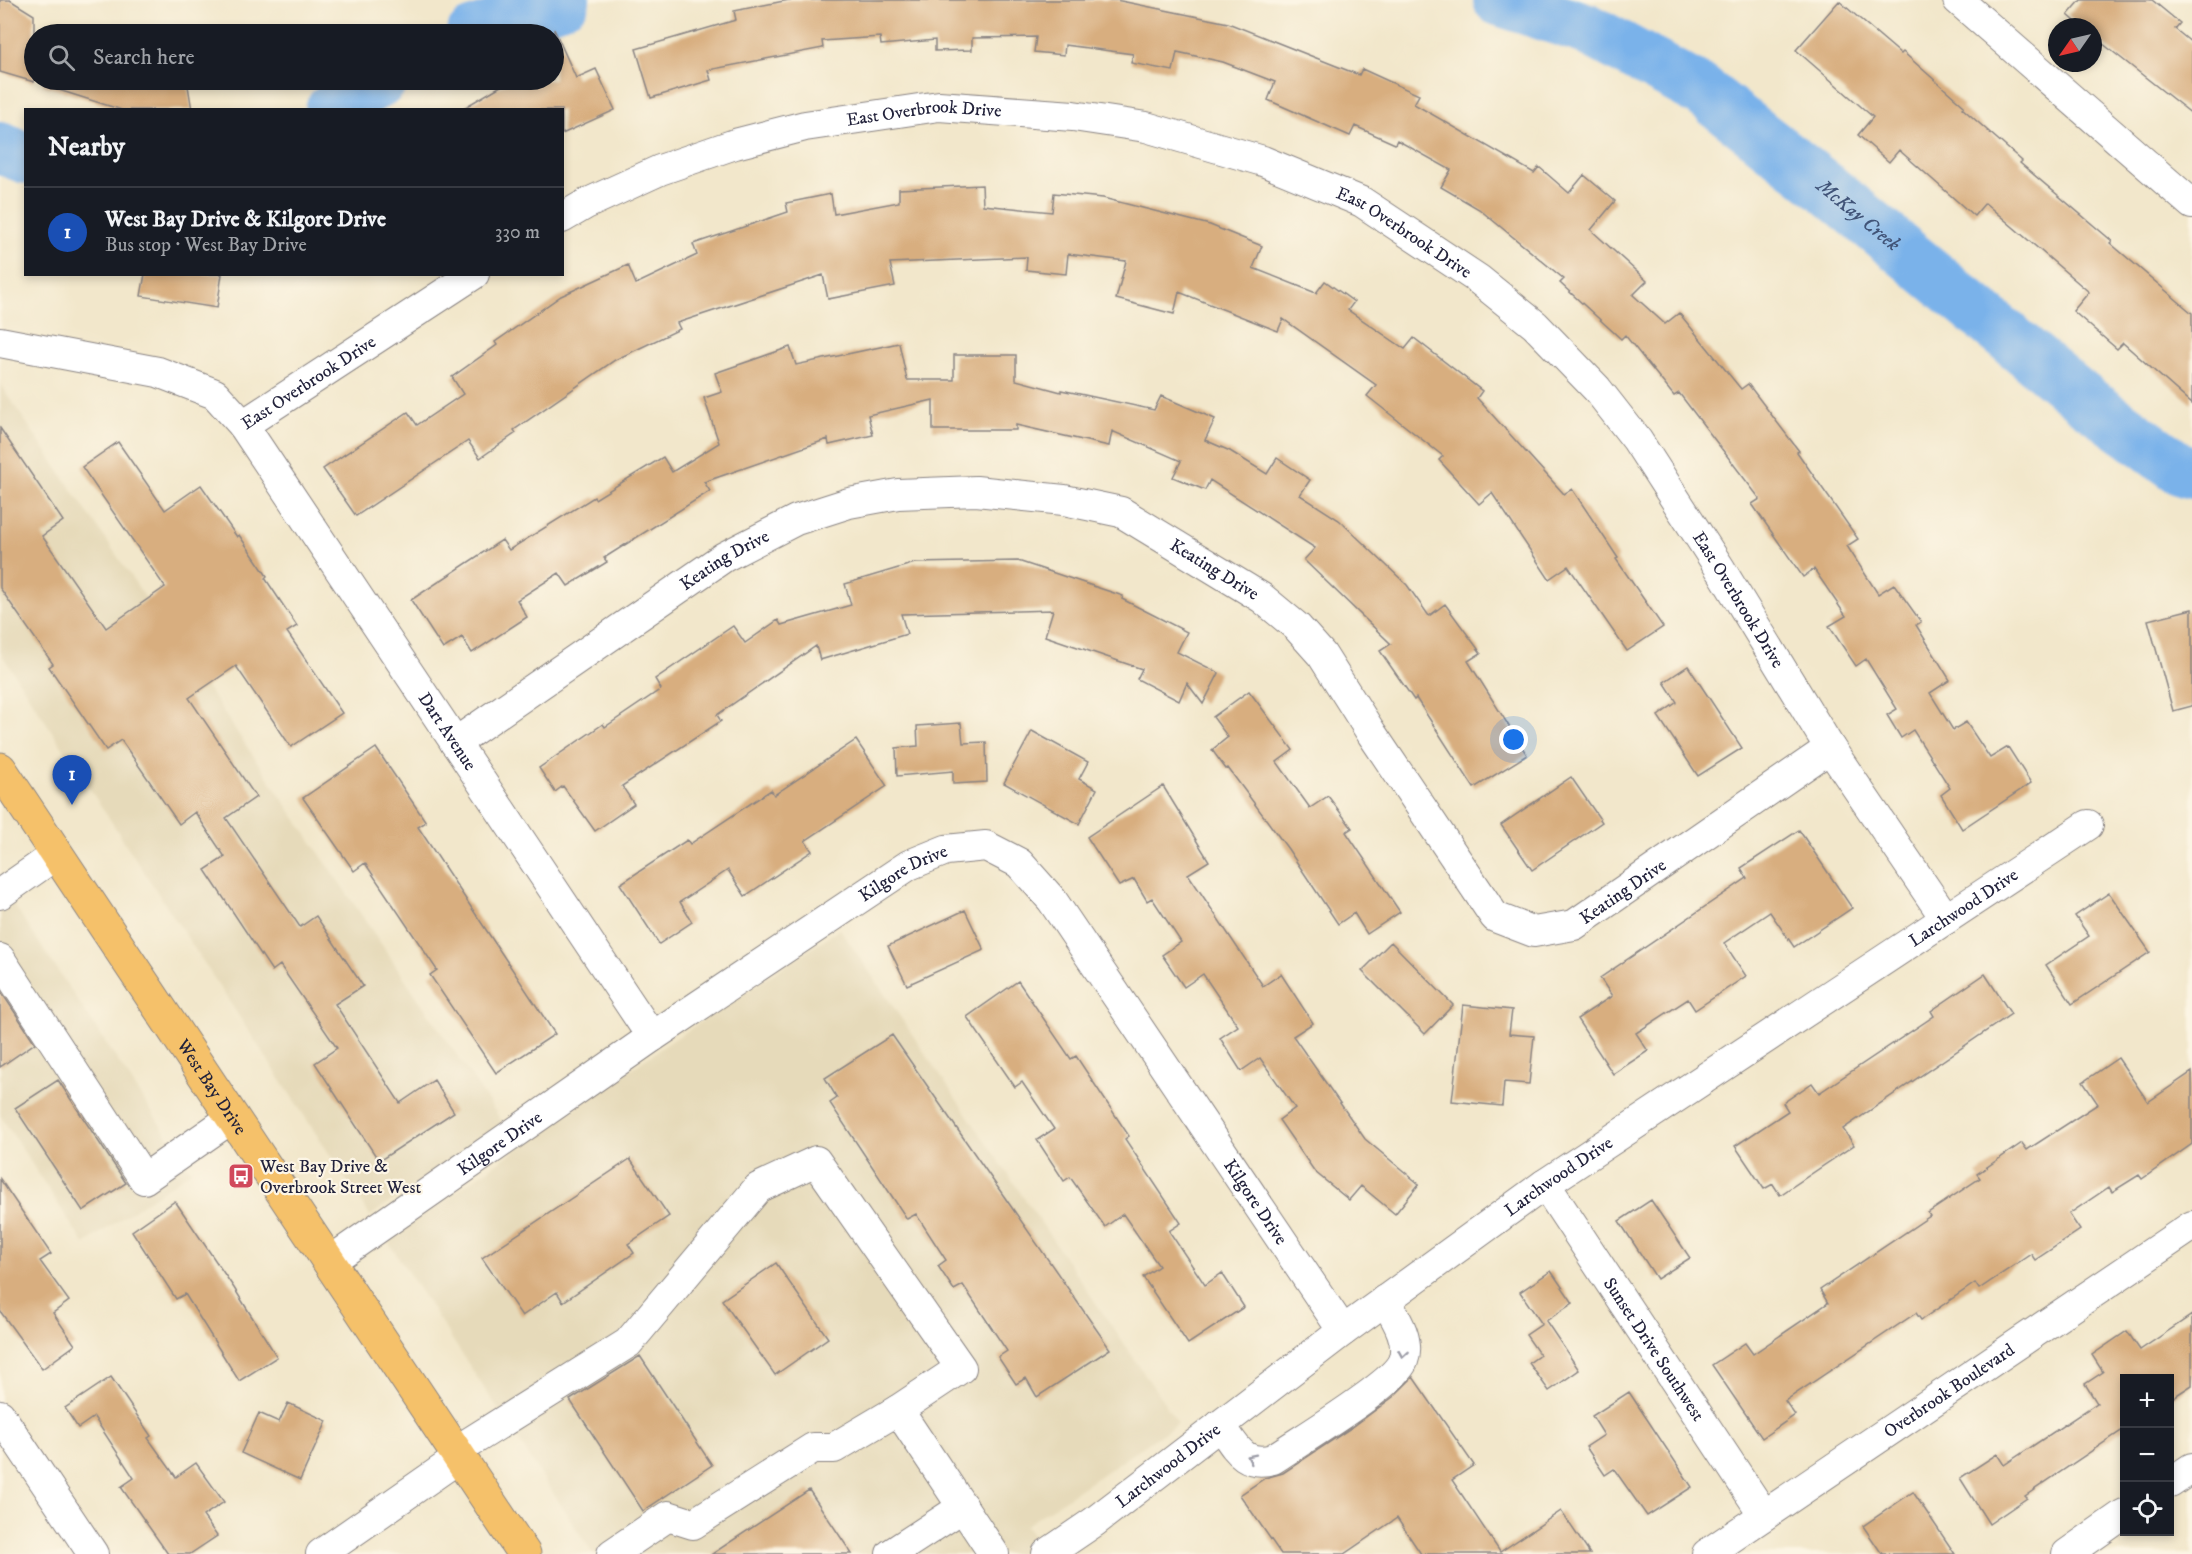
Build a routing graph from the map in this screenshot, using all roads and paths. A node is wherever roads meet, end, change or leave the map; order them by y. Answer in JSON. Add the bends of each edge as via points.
{"nodes":[{"id":1,"x":1958,"y":0,"type":"edge"},
{"id":2,"x":2192,"y":204,"type":"edge"},
{"id":3,"x":564,"y":217,"type":"edge"},
{"id":4,"x":471,"y":276,"type":"edge"},
{"id":5,"x":0,"y":342,"type":"edge"},
{"id":6,"x":243,"y":425,"type":"junction"},
{"id":7,"x":455,"y":743,"type":"junction"},
{"id":8,"x":1830,"y":748,"type":"junction"},
{"id":9,"x":0,"y":769,"type":"edge"},
{"id":10,"x":2088,"y":825,"type":"dead end"},
{"id":11,"x":57,"y":854,"type":"junction"},
{"id":12,"x":0,"y":894,"type":"edge"},
{"id":13,"x":1946,"y":920,"type":"junction"},
{"id":14,"x":0,"y":959,"type":"edge"},
{"id":15,"x":652,"y":1037,"type":"junction"},
{"id":16,"x":233,"y":1117,"type":"junction"},
{"id":17,"x":1545,"y":1184,"type":"junction"},
{"id":18,"x":2192,"y":1226,"type":"edge"},
{"id":19,"x":329,"y":1262,"type":"junction"},
{"id":20,"x":1385,"y":1300,"type":"junction"},
{"id":21,"x":1342,"y":1331,"type":"junction"},
{"id":22,"x":898,"y":1410,"type":"junction"},
{"id":23,"x":0,"y":1415,"type":"edge"},
{"id":24,"x":1220,"y":1425,"type":"junction"},
{"id":25,"x":458,"y":1454,"type":"junction"},
{"id":26,"x":2192,"y":1468,"type":"edge"},
{"id":27,"x":2171,"y":1482,"type":"edge"},
{"id":28,"x":963,"y":1507,"type":"junction"},
{"id":29,"x":1764,"y":1515,"type":"junction"},
{"id":30,"x":2120,"y":1517,"type":"edge"},
{"id":31,"x":93,"y":1554,"type":"edge"},
{"id":32,"x":321,"y":1554,"type":"edge"},
{"id":33,"x":524,"y":1554,"type":"edge"},
{"id":34,"x":612,"y":1554,"type":"edge"},
{"id":35,"x":891,"y":1554,"type":"edge"},
{"id":36,"x":994,"y":1554,"type":"edge"},
{"id":37,"x":1047,"y":1554,"type":"edge"},
{"id":38,"x":1707,"y":1554,"type":"edge"},
{"id":39,"x":2067,"y":1554,"type":"edge"}],
"edges":[{"from":1,"to":2,"type":"street"},
{"from":3,"to":8,"type":"street","name":"East Overbrook Drive","via":[[660,170],[735,144],[805,126],[939,106],[1073,116],[1146,127],[1263,161],[1362,202],[1478,279],[1535,326],[1597,389],[1637,440]]},
{"from":4,"to":6,"type":"street","name":"East Overbrook Drive"},
{"from":5,"to":6,"type":"street","name":"East Overbrook Drive","via":[[158,372],[215,394]]},
{"from":6,"to":7,"type":"street","name":"Dart Avenue"},
{"from":7,"to":8,"type":"street","name":"Keating Drive","via":[[724,557],[796,520],[849,503],[898,494],[976,491],[1064,500],[1121,512],[1262,598],[1297,627],[1322,655],[1495,917],[1534,932],[1574,926]]},
{"from":7,"to":15,"type":"street","name":"Dart Avenue"},
{"from":8,"to":13,"type":"street","name":"East Overbrook Drive"},
{"from":9,"to":11,"type":"main road","name":"West Bay Drive"},
{"from":10,"to":13,"type":"street","name":"Larchwood Drive"},
{"from":11,"to":12,"type":"street"},
{"from":11,"to":16,"type":"main road","name":"West Bay Drive"},
{"from":13,"to":17,"type":"street","name":"Larchwood Drive"},
{"from":14,"to":16,"type":"street","via":[[144,1179]]},
{"from":15,"to":19,"type":"street","name":"Kilgore Drive"},
{"from":15,"to":21,"type":"street","name":"Kilgore Drive","via":[[909,866],[946,850],[986,846],[1019,863],[1052,900]]},
{"from":16,"to":19,"type":"main road","name":"West Bay Drive"},
{"from":17,"to":20,"type":"street","name":"Larchwood Drive"},
{"from":17,"to":29,"type":"street","name":"Sunset Drive Southwest"},
{"from":18,"to":29,"type":"street","name":"Overbrook Boulevard"},
{"from":19,"to":25,"type":"main road","name":"West Bay Drive"},
{"from":20,"to":21,"type":"street","name":"Larchwood Drive"},
{"from":20,"to":24,"type":"street","one_way":true,"via":[[1399,1324],[1405,1347],[1403,1361],[1388,1382],[1273,1459],[1247,1459]]},
{"from":21,"to":24,"type":"street","name":"Larchwood Drive"},
{"from":22,"to":25,"type":"street","via":[[962,1368],[816,1161],[758,1188],[628,1343]]},
{"from":22,"to":28,"type":"street"},
{"from":22,"to":34,"type":"street","via":[[834,1448],[813,1448],[693,1524],[669,1516]]},
{"from":23,"to":31,"type":"street"},
{"from":24,"to":37,"type":"street","name":"Larchwood Drive"},
{"from":25,"to":32,"type":"street"},
{"from":25,"to":33,"type":"main road","name":"West Bay Drive"},
{"from":26,"to":27,"type":"street"},
{"from":28,"to":35,"type":"street"},
{"from":28,"to":36,"type":"street"},
{"from":29,"to":38,"type":"street","name":"Overbrook Boulevard"},
{"from":30,"to":39,"type":"street"}]}
